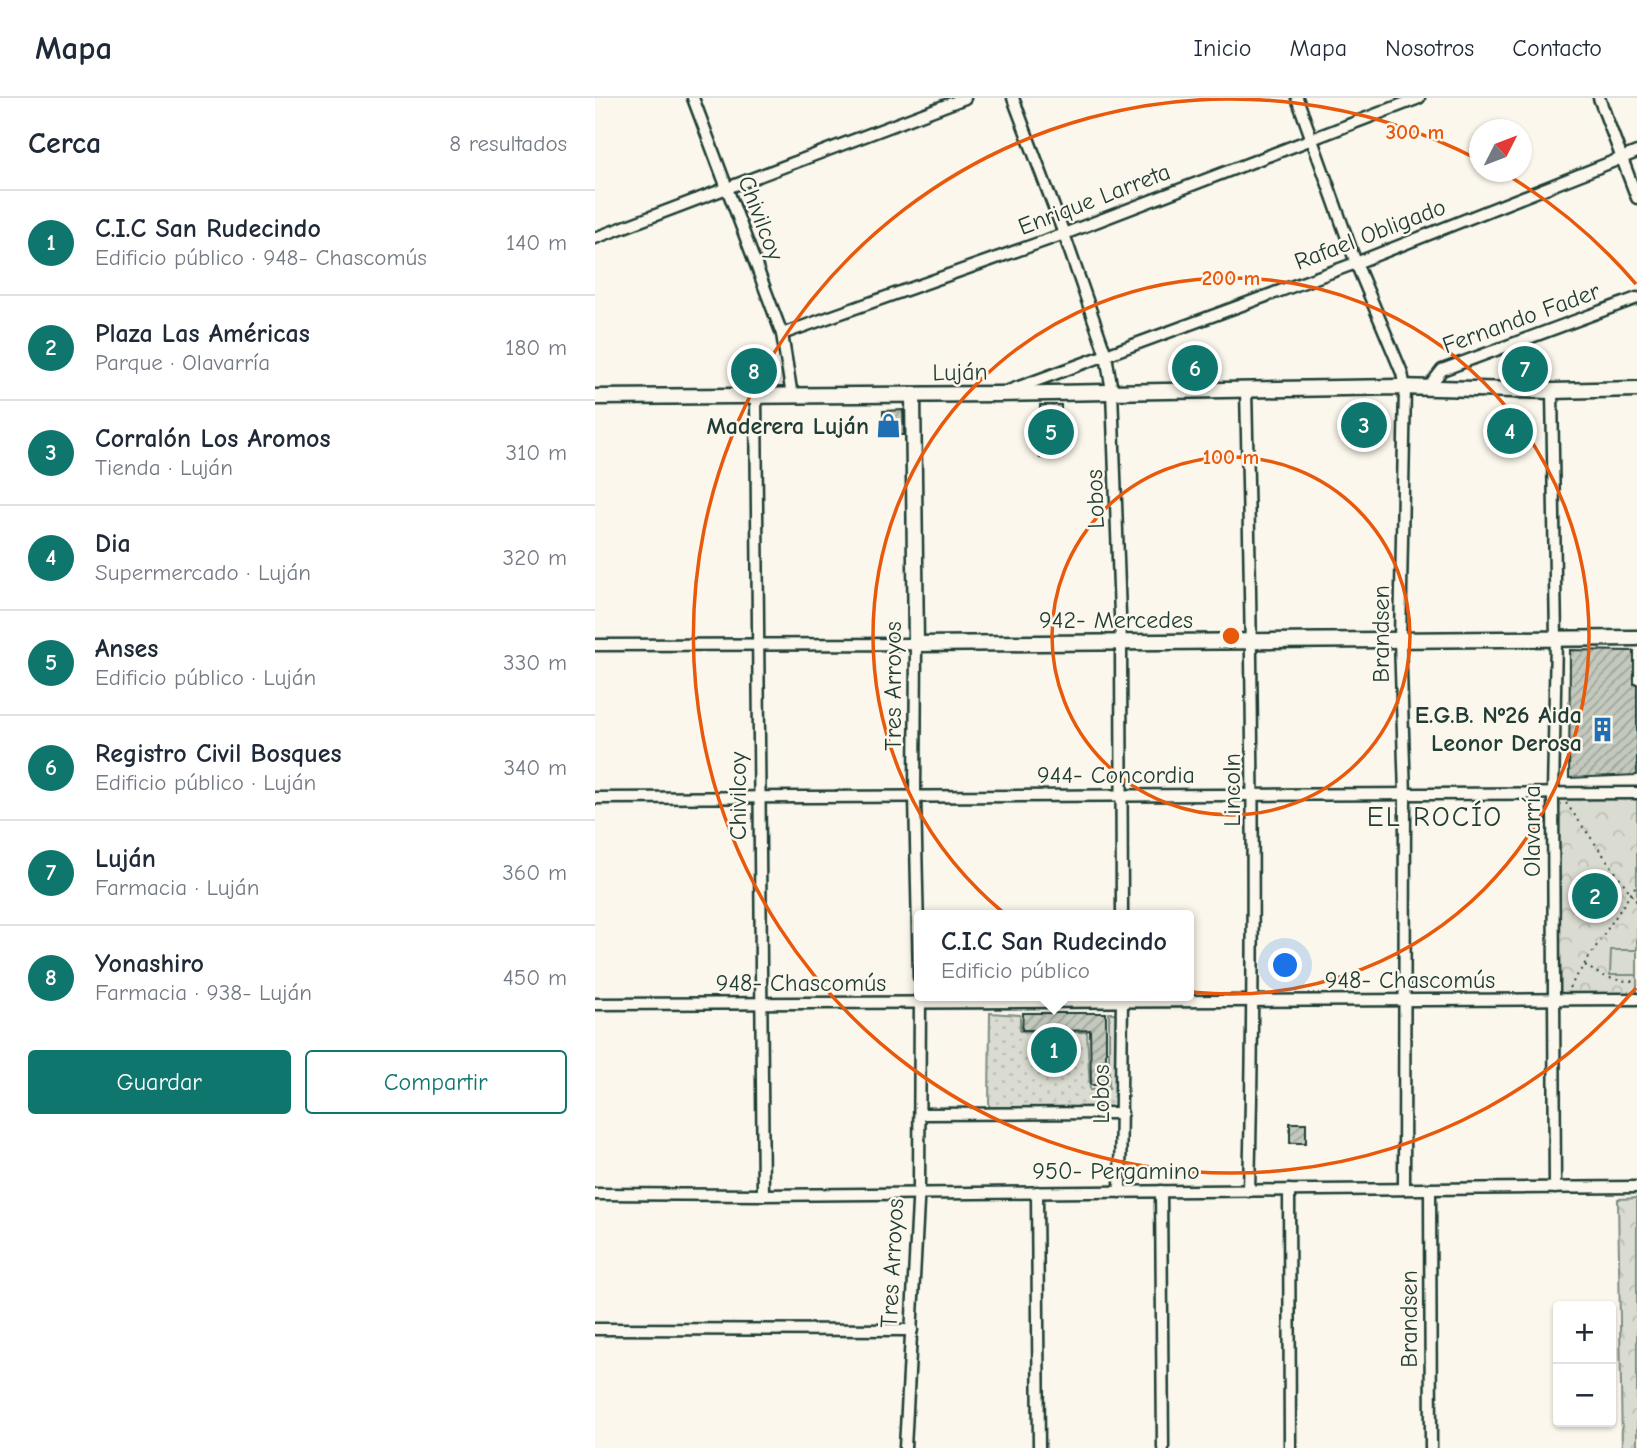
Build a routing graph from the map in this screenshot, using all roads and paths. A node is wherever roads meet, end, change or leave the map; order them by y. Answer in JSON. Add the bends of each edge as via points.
{"nodes":[{"id":1,"x":693,"y":98,"type":"edge"},
{"id":2,"x":965,"y":98,"type":"edge"},
{"id":3,"x":1013,"y":98,"type":"edge"},
{"id":4,"x":1297,"y":98,"type":"edge"},
{"id":5,"x":1419,"y":98,"type":"edge"},
{"id":6,"x":1599,"y":98,"type":"edge"},
{"id":7,"x":1312,"y":139,"type":"junction"},
{"id":8,"x":1637,"y":152,"type":"edge"},
{"id":9,"x":1621,"y":158,"type":"junction"},
{"id":10,"x":727,"y":188,"type":"junction"},
{"id":11,"x":1637,"y":198,"type":"edge"},
{"id":12,"x":1064,"y":233,"type":"junction"},
{"id":13,"x":595,"y":238,"type":"edge"},
{"id":14,"x":1356,"y":263,"type":"junction"},
{"id":15,"x":1637,"y":298,"type":"edge"},
{"id":16,"x":782,"y":334,"type":"junction"},
{"id":17,"x":1106,"y":355,"type":"junction"},
{"id":18,"x":1405,"y":388,"type":"junction"},
{"id":19,"x":1428,"y":388,"type":"junction"},
{"id":20,"x":1246,"y":389,"type":"junction"},
{"id":21,"x":1637,"y":389,"type":"edge"},
{"id":22,"x":1552,"y":390,"type":"junction"},
{"id":23,"x":1112,"y":391,"type":"junction"},
{"id":24,"x":997,"y":394,"type":"junction"},
{"id":25,"x":913,"y":395,"type":"junction"},
{"id":26,"x":756,"y":396,"type":"junction"},
{"id":27,"x":792,"y":396,"type":"junction"},
{"id":28,"x":595,"y":397,"type":"edge"},
{"id":29,"x":1637,"y":638,"type":"edge"},
{"id":30,"x":1556,"y":639,"type":"junction"},
{"id":31,"x":1400,"y":640,"type":"junction"},
{"id":32,"x":1252,"y":641,"type":"junction"},
{"id":33,"x":1121,"y":643,"type":"junction"},
{"id":34,"x":916,"y":644,"type":"junction"},
{"id":35,"x":595,"y":645,"type":"edge"},
{"id":36,"x":759,"y":645,"type":"junction"},
{"id":37,"x":1637,"y":793,"type":"edge"},
{"id":38,"x":1556,"y":794,"type":"junction"},
{"id":39,"x":1253,"y":795,"type":"junction"},
{"id":40,"x":1405,"y":795,"type":"junction"},
{"id":41,"x":1122,"y":796,"type":"junction"},
{"id":42,"x":758,"y":797,"type":"junction"},
{"id":43,"x":915,"y":797,"type":"junction"},
{"id":44,"x":595,"y":798,"type":"edge"},
{"id":45,"x":1637,"y":884,"type":"edge"},
{"id":46,"x":1631,"y":893,"type":"junction"},
{"id":47,"x":1637,"y":902,"type":"edge"},
{"id":48,"x":918,"y":910,"type":"edge"},
{"id":49,"x":1122,"y":910,"type":"edge"},
{"id":50,"x":1585,"y":964,"type":"junction"},
{"id":51,"x":1637,"y":981,"type":"edge"},
{"id":52,"x":1637,"y":999,"type":"edge"},
{"id":53,"x":914,"y":1000,"type":"edge"},
{"id":54,"x":1194,"y":1000,"type":"edge"},
{"id":55,"x":1558,"y":1000,"type":"junction"},
{"id":56,"x":920,"y":1001,"type":"edge"},
{"id":57,"x":1122,"y":1001,"type":"edge"},
{"id":58,"x":1404,"y":1001,"type":"junction"},
{"id":59,"x":1254,"y":1002,"type":"junction"},
{"id":60,"x":595,"y":1004,"type":"edge"},
{"id":61,"x":762,"y":1005,"type":"junction"},
{"id":62,"x":1122,"y":1113,"type":"junction"},
{"id":63,"x":921,"y":1114,"type":"junction"},
{"id":64,"x":1637,"y":1187,"type":"edge"},
{"id":65,"x":1555,"y":1188,"type":"junction"},
{"id":66,"x":1404,"y":1189,"type":"junction"},
{"id":67,"x":1430,"y":1189,"type":"junction"},
{"id":68,"x":1289,"y":1190,"type":"junction"},
{"id":69,"x":1161,"y":1191,"type":"junction"},
{"id":70,"x":1249,"y":1191,"type":"junction"},
{"id":71,"x":1037,"y":1192,"type":"junction"},
{"id":72,"x":1120,"y":1192,"type":"junction"},
{"id":73,"x":919,"y":1193,"type":"junction"},
{"id":74,"x":595,"y":1194,"type":"edge"},
{"id":75,"x":763,"y":1195,"type":"junction"},
{"id":76,"x":595,"y":1329,"type":"edge"},
{"id":77,"x":912,"y":1330,"type":"junction"},
{"id":78,"x":905,"y":1448,"type":"edge"},
{"id":79,"x":1039,"y":1448,"type":"edge"},
{"id":80,"x":1163,"y":1448,"type":"edge"},
{"id":81,"x":1290,"y":1448,"type":"edge"},
{"id":82,"x":1430,"y":1448,"type":"edge"}],
"edges":[{"from":1,"to":10,"type":"street","name":"Chivilcoy"},
{"from":2,"to":10,"type":"street"},
{"from":3,"to":12,"type":"street","name":"Lobos"},
{"from":4,"to":7,"type":"street","name":"Brandsen"},
{"from":5,"to":7,"type":"street","name":"Enrique Larreta"},
{"from":6,"to":9,"type":"street"},
{"from":7,"to":12,"type":"street","name":"Enrique Larreta"},
{"from":7,"to":14,"type":"street","name":"Brandsen"},
{"from":8,"to":9,"type":"street","name":"Rafael Obligado"},
{"from":9,"to":11,"type":"street"},
{"from":9,"to":14,"type":"street","name":"Rafael Obligado"},
{"from":10,"to":13,"type":"street"},
{"from":10,"to":16,"type":"street","name":"Chivilcoy"},
{"from":12,"to":16,"type":"street","name":"Enrique Larreta"},
{"from":12,"to":17,"type":"street","name":"Lobos"},
{"from":14,"to":17,"type":"street","name":"Rafael Obligado"},
{"from":14,"to":18,"type":"street","name":"Brandsen"},
{"from":15,"to":19,"type":"street","name":"Fernando Fader","via":[[1442,370]]},
{"from":16,"to":27,"type":"street","name":"Chivilcoy"},
{"from":17,"to":23,"type":"street","name":"Lobos"},
{"from":17,"to":24,"type":"street","name":"Rafael Obligado"},
{"from":18,"to":19,"type":"main road","name":"Luján"},
{"from":18,"to":20,"type":"main road","name":"Luján"},
{"from":18,"to":31,"type":"street","name":"Brandsen"},
{"from":19,"to":22,"type":"main road","name":"Luján"},
{"from":20,"to":23,"type":"main road","name":"Luján"},
{"from":20,"to":32,"type":"street","name":"Lincoln"},
{"from":21,"to":22,"type":"main road","name":"Luján"},
{"from":22,"to":30,"type":"street","name":"Olavarría"},
{"from":23,"to":24,"type":"main road","name":"Luján"},
{"from":23,"to":33,"type":"street","name":"Lobos"},
{"from":24,"to":25,"type":"main road","name":"Luján"},
{"from":25,"to":27,"type":"main road","name":"Luján"},
{"from":25,"to":34,"type":"main road","name":"Tres Arroyos"},
{"from":26,"to":27,"type":"main road","name":"Luján"},
{"from":26,"to":28,"type":"main road","name":"Luján"},
{"from":26,"to":36,"type":"street","name":"Chivilcoy"},
{"from":29,"to":30,"type":"main road","name":"942- Mercedes"},
{"from":30,"to":31,"type":"main road","name":"942- Mercedes"},
{"from":30,"to":38,"type":"street","name":"Olavarría"},
{"from":31,"to":32,"type":"main road","name":"942- Mercedes"},
{"from":31,"to":40,"type":"street","name":"Brandsen"},
{"from":32,"to":33,"type":"main road","name":"942- Mercedes"},
{"from":32,"to":39,"type":"street","name":"Lincoln"},
{"from":33,"to":34,"type":"main road","name":"942- Mercedes"},
{"from":33,"to":41,"type":"street","name":"Lobos"},
{"from":34,"to":36,"type":"street","name":"942- Mercedes"},
{"from":34,"to":43,"type":"street","name":"Tres Arroyos"},
{"from":35,"to":36,"type":"street","name":"942- Mercedes"},
{"from":36,"to":42,"type":"street","name":"Chivilcoy"},
{"from":37,"to":38,"type":"street","name":"944- Concordia"},
{"from":38,"to":40,"type":"street","name":"944- Concordia"},
{"from":38,"to":46,"type":"path"},
{"from":38,"to":55,"type":"street","name":"Olavarría"},
{"from":39,"to":40,"type":"street","name":"944- Concordia"},
{"from":39,"to":41,"type":"street","name":"944- Concordia"},
{"from":39,"to":59,"type":"street","name":"Lincoln"},
{"from":40,"to":58,"type":"street","name":"Brandsen"},
{"from":41,"to":43,"type":"street","name":"944- Concordia"},
{"from":41,"to":49,"type":"street","name":"Lobos"},
{"from":42,"to":43,"type":"street","name":"944- Concordia"},
{"from":42,"to":44,"type":"street","name":"944- Concordia"},
{"from":42,"to":61,"type":"street","name":"Chivilcoy"},
{"from":43,"to":48,"type":"street","name":"Tres Arroyos"},
{"from":45,"to":46,"type":"path"},
{"from":46,"to":47,"type":"path"},
{"from":46,"to":50,"type":"path"},
{"from":50,"to":51,"type":"path","via":[[1603,977]]},
{"from":50,"to":55,"type":"path"},
{"from":52,"to":55,"type":"street","name":"948- Chascomús"},
{"from":53,"to":61,"type":"street","name":"948- Chascomús"},
{"from":54,"to":59,"type":"street","name":"948- Chascomús"},
{"from":55,"to":58,"type":"street","name":"948- Chascomús"},
{"from":55,"to":65,"type":"street","name":"Olavarría"},
{"from":56,"to":63,"type":"street","name":"Tres Arroyos"},
{"from":57,"to":62,"type":"street","name":"Lobos"},
{"from":58,"to":59,"type":"street","name":"948- Chascomús"},
{"from":58,"to":66,"type":"street","name":"Brandsen"},
{"from":59,"to":70,"type":"street","name":"Lincoln"},
{"from":60,"to":61,"type":"street","name":"948- Chascomús"},
{"from":61,"to":75,"type":"street","name":"Chivilcoy"},
{"from":62,"to":63,"type":"street"},
{"from":62,"to":72,"type":"street","name":"Lobos"},
{"from":63,"to":73,"type":"street","name":"Tres Arroyos"},
{"from":64,"to":65,"type":"street","name":"950- Pergamino"},
{"from":65,"to":67,"type":"street","name":"950- Pergamino"},
{"from":66,"to":67,"type":"street","name":"950- Pergamino"},
{"from":66,"to":68,"type":"street","name":"950- Pergamino"},
{"from":67,"to":82,"type":"street","name":"Brandsen"},
{"from":68,"to":70,"type":"street","name":"950- Pergamino"},
{"from":68,"to":81,"type":"street"},
{"from":69,"to":70,"type":"street","name":"950- Pergamino"},
{"from":69,"to":72,"type":"street","name":"950- Pergamino"},
{"from":69,"to":80,"type":"street"},
{"from":71,"to":72,"type":"street","name":"950- Pergamino"},
{"from":71,"to":73,"type":"street","name":"950- Pergamino"},
{"from":71,"to":79,"type":"street"},
{"from":73,"to":75,"type":"street","name":"950- Pergamino"},
{"from":73,"to":77,"type":"street","name":"Tres Arroyos"},
{"from":74,"to":75,"type":"street","name":"950- Pergamino"},
{"from":76,"to":77,"type":"street"},
{"from":77,"to":78,"type":"street","name":"Tres Arroyos"}]}
